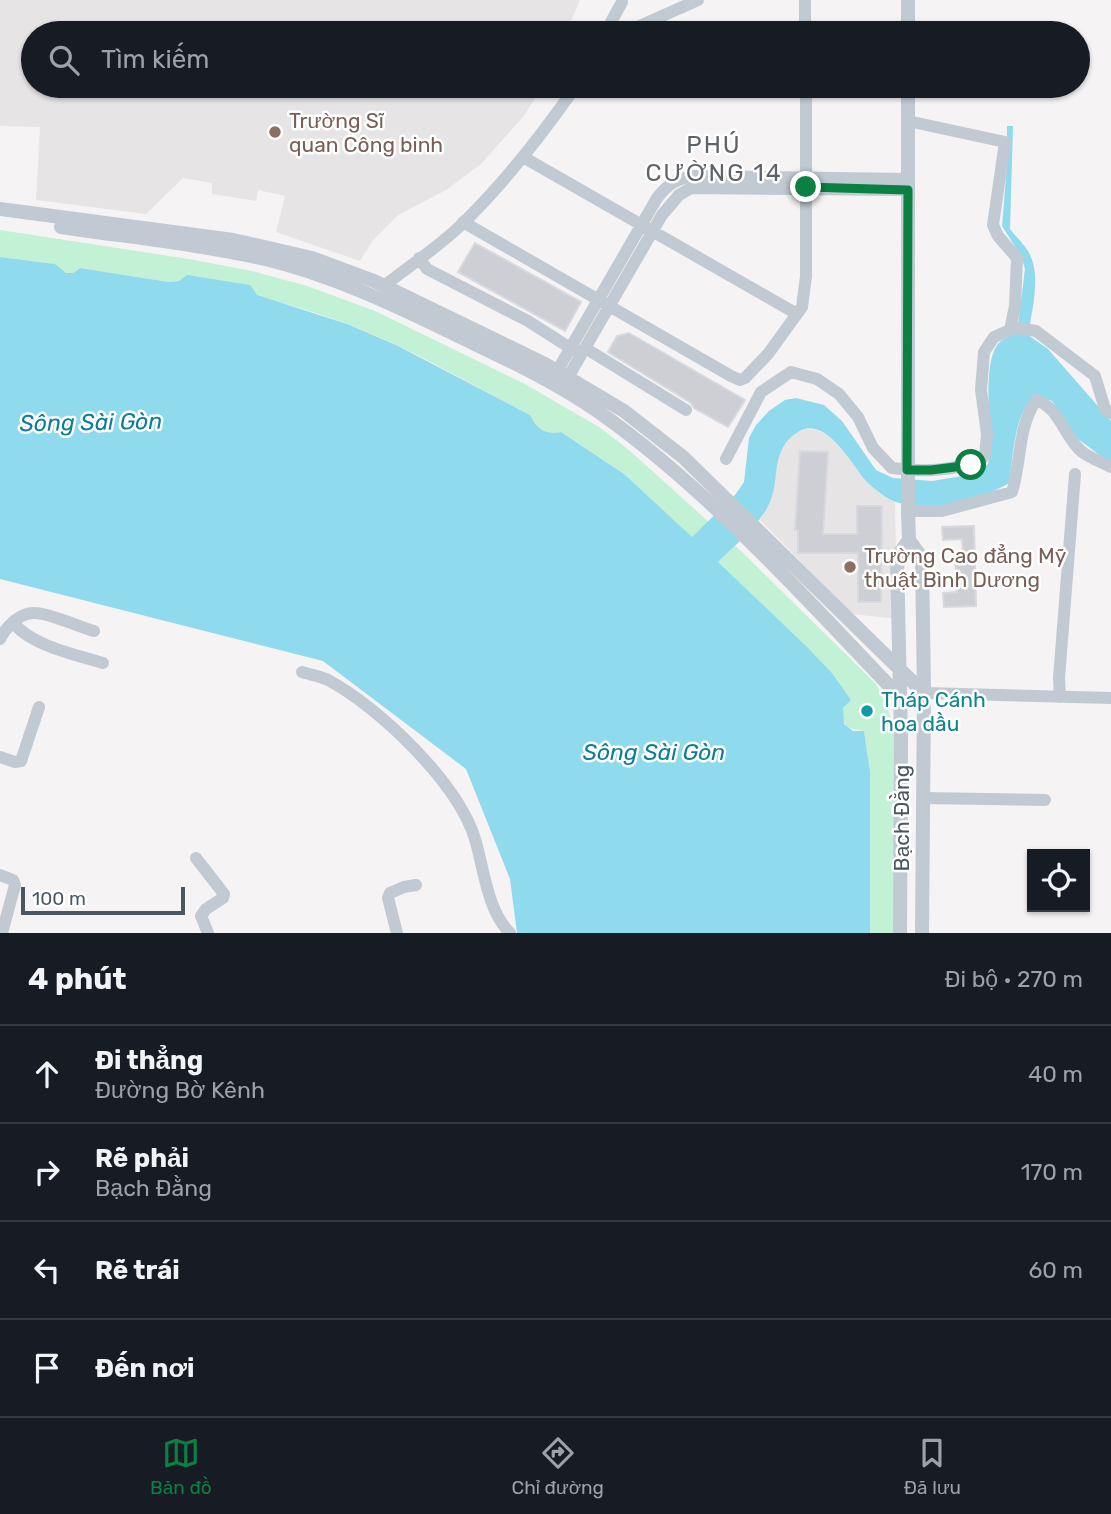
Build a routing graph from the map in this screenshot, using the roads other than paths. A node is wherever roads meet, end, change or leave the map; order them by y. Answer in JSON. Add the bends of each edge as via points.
{"nodes":[{"id":1,"x":698,"y":0,"type":"edge"},
{"id":2,"x":805,"y":0,"type":"edge"},
{"id":3,"x":908,"y":0,"type":"edge"},
{"id":4,"x":622,"y":2,"type":"dead end"},
{"id":5,"x":612,"y":21,"type":"edge"},
{"id":6,"x":651,"y":21,"type":"edge"},
{"id":7,"x":806,"y":21,"type":"edge"},
{"id":8,"x":908,"y":21,"type":"edge"},
{"id":9,"x":567,"y":98,"type":"edge"},
{"id":10,"x":806,"y":98,"type":"edge"},
{"id":11,"x":908,"y":98,"type":"edge"},
{"id":12,"x":908,"y":121,"type":"junction"},
{"id":13,"x":523,"y":157,"type":"junction"},
{"id":14,"x":806,"y":182,"type":"junction"},
{"id":15,"x":908,"y":184,"type":"junction"},
{"id":16,"x":0,"y":209,"type":"edge"},
{"id":17,"x":0,"y":217,"type":"edge"},
{"id":18,"x":463,"y":222,"type":"junction"},
{"id":19,"x":648,"y":227,"type":"junction"},
{"id":20,"x":224,"y":246,"type":"junction"},
{"id":21,"x":419,"y":258,"type":"junction"},
{"id":22,"x":384,"y":286,"type":"junction"},
{"id":23,"x":604,"y":303,"type":"junction"},
{"id":24,"x":797,"y":314,"type":"junction"},
{"id":25,"x":1014,"y":329,"type":"junction"},
{"id":26,"x":570,"y":348,"type":"junction"},
{"id":27,"x":585,"y":348,"type":"junction"},
{"id":28,"x":559,"y":380,"type":"junction"},
{"id":29,"x":685,"y":410,"type":"dead end"},
{"id":30,"x":1111,"y":413,"type":"edge"},
{"id":31,"x":726,"y":459,"type":"dead end"},
{"id":32,"x":1111,"y":467,"type":"edge"},
{"id":33,"x":907,"y":471,"type":"junction"},
{"id":34,"x":1075,"y":474,"type":"dead end"},
{"id":35,"x":908,"y":511,"type":"junction"},
{"id":36,"x":909,"y":540,"type":"junction"},
{"id":37,"x":13,"y":622,"type":"junction"},
{"id":38,"x":898,"y":624,"type":"junction"},
{"id":39,"x":94,"y":631,"type":"dead end"},
{"id":40,"x":866,"y":635,"type":"junction"},
{"id":41,"x":0,"y":639,"type":"edge"},
{"id":42,"x":103,"y":663,"type":"dead end"},
{"id":43,"x":899,"y":670,"type":"junction"},
{"id":44,"x":302,"y":672,"type":"dead end"},
{"id":45,"x":924,"y":693,"type":"junction"},
{"id":46,"x":899,"y":696,"type":"junction"},
{"id":47,"x":1060,"y":697,"type":"junction"},
{"id":48,"x":1111,"y":698,"type":"edge"},
{"id":49,"x":39,"y":708,"type":"dead end"},
{"id":50,"x":901,"y":738,"type":"junction"},
{"id":51,"x":923,"y":738,"type":"junction"},
{"id":52,"x":0,"y":757,"type":"edge"},
{"id":53,"x":923,"y":798,"type":"junction"},
{"id":54,"x":1045,"y":800,"type":"dead end"},
{"id":55,"x":196,"y":858,"type":"dead end"},
{"id":56,"x":900,"y":873,"type":"junction"},
{"id":57,"x":922,"y":873,"type":"junction"},
{"id":58,"x":0,"y":876,"type":"edge"},
{"id":59,"x":416,"y":885,"type":"dead end"},
{"id":60,"x":2,"y":933,"type":"edge"},
{"id":61,"x":208,"y":933,"type":"edge"},
{"id":62,"x":397,"y":933,"type":"edge"},
{"id":63,"x":510,"y":933,"type":"edge"},
{"id":64,"x":900,"y":933,"type":"edge"},
{"id":65,"x":922,"y":933,"type":"edge"}],
"edges":[{"from":1,"to":6,"type":"street"},
{"from":2,"to":7,"type":"street"},
{"from":3,"to":8,"type":"street"},
{"from":4,"to":5,"type":"street"},
{"from":9,"to":13,"type":"street"},
{"from":10,"to":14,"type":"street"},
{"from":11,"to":12,"type":"street"},
{"from":12,"to":15,"type":"street"},
{"from":12,"to":25,"type":"street","via":[[1005,142],[993,225],[1017,258]]},
{"from":13,"to":18,"type":"street"},
{"from":13,"to":19,"type":"street"},
{"from":14,"to":15,"type":"street"},
{"from":14,"to":19,"type":"street","via":[[677,179],[665,188]]},
{"from":14,"to":24,"type":"street","via":[[806,276]]},
{"from":15,"to":33,"type":"street"},
{"from":16,"to":20,"type":"street"},
{"from":17,"to":20,"type":"street"},
{"from":18,"to":21,"type":"street"},
{"from":18,"to":23,"type":"street"},
{"from":19,"to":23,"type":"street"},
{"from":19,"to":24,"type":"street"},
{"from":20,"to":22,"type":"street","via":[[312,258]]},
{"from":20,"to":28,"type":"street","via":[[368,294]]},
{"from":21,"to":22,"type":"street"},
{"from":21,"to":26,"type":"street","via":[[427,269]]},
{"from":22,"to":28,"type":"street","via":[[508,345]]},
{"from":23,"to":24,"type":"street","via":[[740,380],[768,354]]},
{"from":23,"to":26,"type":"street"},
{"from":23,"to":27,"type":"street"},
{"from":25,"to":30,"type":"street","via":[[1037,331],[1096,376],[1105,409]]},
{"from":25,"to":33,"type":"street","via":[[994,337],[984,352],[985,456],[971,465]]},
{"from":26,"to":27,"type":"street","via":[[578,352]]},
{"from":26,"to":28,"type":"street"},
{"from":27,"to":28,"type":"street"},
{"from":27,"to":29,"type":"street"},
{"from":28,"to":40,"type":"street","via":[[624,411],[682,457]]},
{"from":28,"to":46,"type":"street","via":[[676,474],[765,557]]},
{"from":31,"to":33,"type":"street","via":[[761,393],[791,372],[817,379],[839,394],[858,417],[873,448],[892,468]]},
{"from":32,"to":35,"type":"street","via":[[1081,451],[1045,402],[1036,400],[1027,415],[1012,492],[942,511]]},
{"from":33,"to":35,"type":"street","name":"Bạch Đằng"},
{"from":34,"to":47,"type":"street"},
{"from":35,"to":36,"type":"street","name":"Bạch Đằng"},
{"from":36,"to":38,"type":"street","name":"Bạch Đằng","via":[[897,557]]},
{"from":36,"to":45,"type":"street","name":"Bạch Đằng","via":[[922,558]]},
{"from":37,"to":39,"type":"street","via":[[34,613]]},
{"from":37,"to":41,"type":"street"},
{"from":37,"to":42,"type":"street","via":[[20,633]]},
{"from":38,"to":40,"type":"street","via":[[886,637]]},
{"from":38,"to":43,"type":"street","name":"Bạch Đằng"},
{"from":40,"to":43,"type":"street"},
{"from":43,"to":45,"type":"street"},
{"from":43,"to":46,"type":"street","name":"Bạch Đằng"},
{"from":44,"to":63,"type":"street","via":[[327,680],[372,711],[446,784],[464,811],[491,897]]},
{"from":45,"to":46,"type":"street"},
{"from":45,"to":47,"type":"street"},
{"from":45,"to":51,"type":"street","name":"Bạch Đằng"},
{"from":46,"to":50,"type":"street","name":"Bạch Đằng"},
{"from":47,"to":48,"type":"street"},
{"from":49,"to":52,"type":"street","via":[[22,761]]},
{"from":50,"to":51,"type":"street"},
{"from":50,"to":56,"type":"street","name":"Bạch Đằng"},
{"from":51,"to":53,"type":"street","name":"Bạch Đằng"},
{"from":53,"to":54,"type":"street"},
{"from":53,"to":57,"type":"street","name":"Bạch Đằng"},
{"from":55,"to":61,"type":"street","via":[[224,894],[201,916]]},
{"from":56,"to":57,"type":"street"},
{"from":56,"to":64,"type":"street","name":"Bạch Đằng"},
{"from":57,"to":65,"type":"street","name":"Bạch Đằng"},
{"from":58,"to":60,"type":"street","via":[[15,885]]},
{"from":59,"to":62,"type":"street","via":[[390,893],[388,898]]}]}
